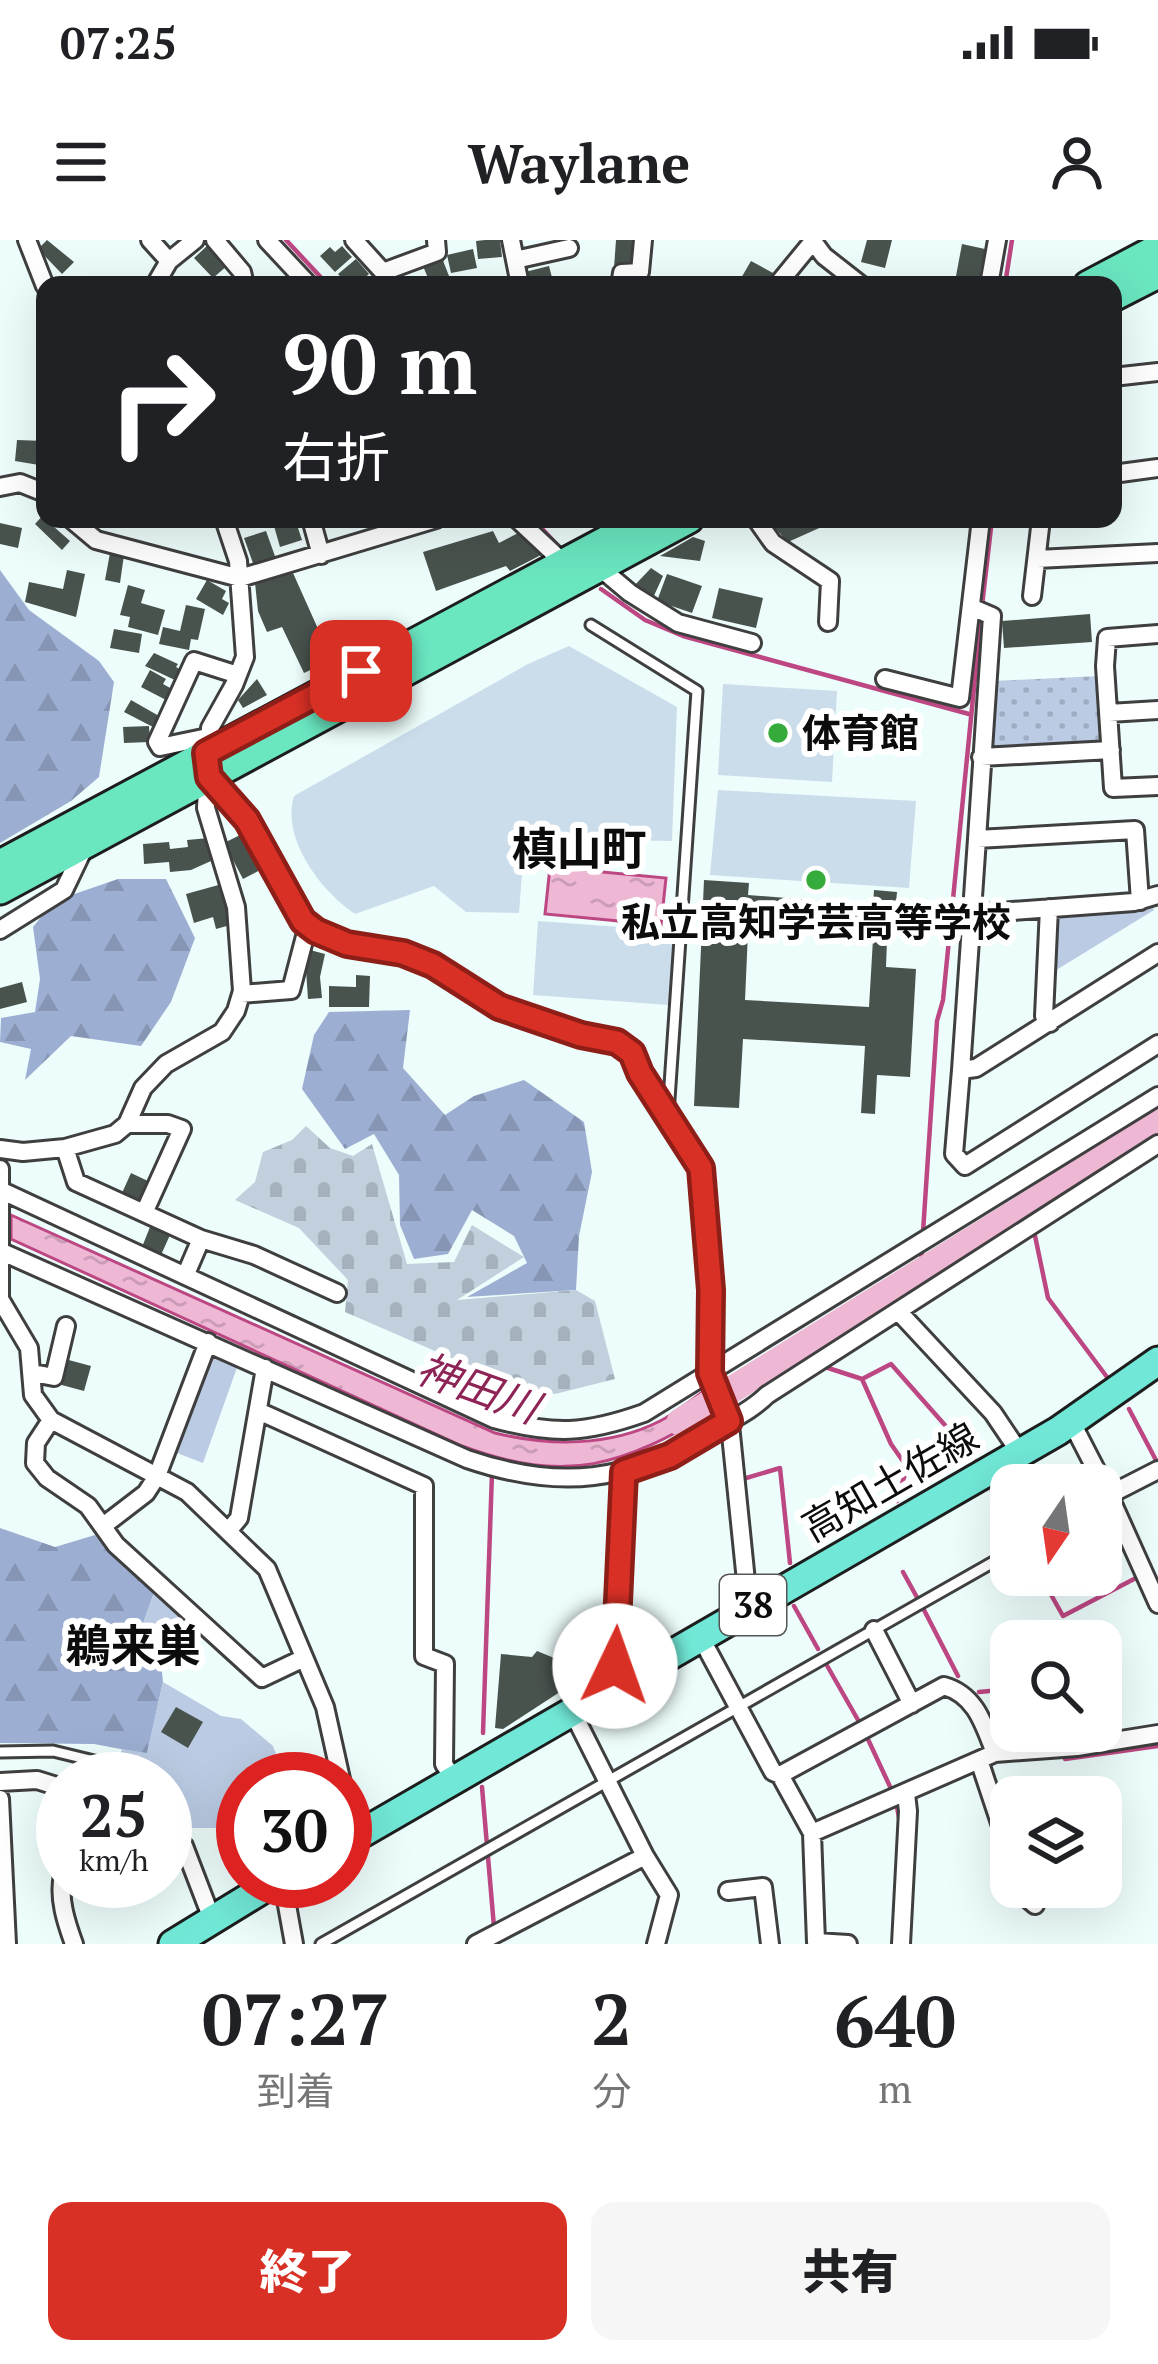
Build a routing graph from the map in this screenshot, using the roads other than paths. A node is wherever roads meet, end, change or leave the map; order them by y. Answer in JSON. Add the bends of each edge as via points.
{"nodes":[{"id":1,"x":28,"y":240,"type":"edge"},
{"id":2,"x":150,"y":240,"type":"edge"},
{"id":3,"x":195,"y":240,"type":"edge"},
{"id":4,"x":215,"y":240,"type":"edge"},
{"id":5,"x":267,"y":240,"type":"edge"},
{"id":6,"x":353,"y":240,"type":"edge"},
{"id":7,"x":436,"y":240,"type":"edge"},
{"id":8,"x":511,"y":240,"type":"edge"},
{"id":9,"x":643,"y":240,"type":"edge"},
{"id":10,"x":813,"y":240,"type":"edge"},
{"id":11,"x":977,"y":240,"type":"edge"},
{"id":12,"x":996,"y":242,"type":"edge"},
{"id":13,"x":569,"y":248,"type":"dead end"},
{"id":14,"x":1158,"y":248,"type":"edge"},
{"id":15,"x":515,"y":260,"type":"junction"},
{"id":16,"x":169,"y":261,"type":"junction"},
{"id":17,"x":1158,"y":274,"type":"edge"},
{"id":18,"x":41,"y":276,"type":"edge"},
{"id":19,"x":160,"y":276,"type":"edge"},
{"id":20,"x":243,"y":276,"type":"edge"},
{"id":21,"x":301,"y":276,"type":"edge"},
{"id":22,"x":518,"y":276,"type":"edge"},
{"id":23,"x":622,"y":276,"type":"edge"},
{"id":24,"x":784,"y":276,"type":"edge"},
{"id":25,"x":850,"y":276,"type":"edge"},
{"id":26,"x":990,"y":276,"type":"edge"},
{"id":27,"x":1105,"y":276,"type":"edge"},
{"id":28,"x":1122,"y":292,"type":"edge"},
{"id":29,"x":1158,"y":372,"type":"edge"},
{"id":30,"x":1122,"y":376,"type":"edge"},
{"id":31,"x":1158,"y":468,"type":"edge"},
{"id":32,"x":1122,"y":473,"type":"edge"},
{"id":33,"x":0,"y":487,"type":"edge"},
{"id":34,"x":36,"y":489,"type":"edge"},
{"id":35,"x":82,"y":528,"type":"edge"},
{"id":36,"x":226,"y":528,"type":"edge"},
{"id":37,"x":313,"y":528,"type":"edge"},
{"id":38,"x":407,"y":528,"type":"edge"},
{"id":39,"x":527,"y":528,"type":"edge"},
{"id":40,"x":629,"y":528,"type":"edge"},
{"id":41,"x":672,"y":528,"type":"edge"},
{"id":42,"x":762,"y":528,"type":"edge"},
{"id":43,"x":981,"y":528,"type":"edge"},
{"id":44,"x":1040,"y":528,"type":"edge"},
{"id":45,"x":1158,"y":553,"type":"edge"},
{"id":46,"x":321,"y":555,"type":"junction"},
{"id":47,"x":1037,"y":560,"type":"junction"},
{"id":48,"x":564,"y":563,"type":"junction"},
{"id":49,"x":599,"y":568,"type":"junction"},
{"id":50,"x":240,"y":578,"type":"junction"},
{"id":51,"x":1032,"y":596,"type":"dead end"},
{"id":52,"x":978,"y":610,"type":"junction"},
{"id":53,"x":828,"y":622,"type":"dead end"},
{"id":54,"x":591,"y":625,"type":"dead end"},
{"id":55,"x":1158,"y":634,"type":"edge"},
{"id":56,"x":752,"y":643,"type":"dead end"},
{"id":57,"x":238,"y":675,"type":"junction"},
{"id":58,"x":885,"y":679,"type":"dead end"},
{"id":59,"x":1158,"y":710,"type":"edge"},
{"id":60,"x":1109,"y":712,"type":"junction"},
{"id":61,"x":1112,"y":750,"type":"junction"},
{"id":62,"x":208,"y":756,"type":"junction"},
{"id":63,"x":982,"y":757,"type":"junction"},
{"id":64,"x":1158,"y":786,"type":"edge"},
{"id":65,"x":976,"y":838,"type":"junction"},
{"id":66,"x":86,"y":844,"type":"junction"},
{"id":67,"x":0,"y":864,"type":"edge"},
{"id":68,"x":0,"y":890,"type":"edge"},
{"id":69,"x":1149,"y":898,"type":"edge"},
{"id":70,"x":1049,"y":908,"type":"junction"},
{"id":71,"x":973,"y":914,"type":"junction"},
{"id":72,"x":308,"y":925,"type":"junction"},
{"id":73,"x":0,"y":930,"type":"edge"},
{"id":74,"x":1158,"y":953,"type":"edge"},
{"id":75,"x":241,"y":994,"type":"junction"},
{"id":76,"x":1050,"y":1023,"type":"junction"},
{"id":77,"x":1158,"y":1044,"type":"edge"},
{"id":78,"x":962,"y":1070,"type":"junction"},
{"id":79,"x":1158,"y":1096,"type":"edge"},
{"id":80,"x":668,"y":1114,"type":"junction"},
{"id":81,"x":127,"y":1124,"type":"junction"},
{"id":82,"x":1158,"y":1144,"type":"edge"},
{"id":83,"x":65,"y":1148,"type":"junction"},
{"id":84,"x":0,"y":1149,"type":"edge"},
{"id":85,"x":0,"y":1169,"type":"edge"},
{"id":86,"x":1,"y":1192,"type":"edge"},
{"id":87,"x":144,"y":1213,"type":"junction"},
{"id":88,"x":201,"y":1239,"type":"junction"},
{"id":89,"x":1,"y":1248,"type":"edge"},
{"id":90,"x":186,"y":1274,"type":"junction"},
{"id":91,"x":338,"y":1292,"type":"dead end"},
{"id":92,"x":0,"y":1299,"type":"edge"},
{"id":93,"x":898,"y":1311,"type":"junction"},
{"id":94,"x":66,"y":1326,"type":"dead end"},
{"id":95,"x":208,"y":1342,"type":"junction"},
{"id":96,"x":1158,"y":1361,"type":"edge"},
{"id":97,"x":265,"y":1368,"type":"junction"},
{"id":98,"x":33,"y":1373,"type":"junction"},
{"id":99,"x":712,"y":1376,"type":"junction"},
{"id":100,"x":257,"y":1415,"type":"junction"},
{"id":101,"x":729,"y":1418,"type":"junction"},
{"id":102,"x":51,"y":1420,"type":"junction"},
{"id":103,"x":1072,"y":1423,"type":"junction"},
{"id":104,"x":1020,"y":1453,"type":"junction"},
{"id":105,"x":1090,"y":1464,"type":"edge"},
{"id":106,"x":1158,"y":1470,"type":"edge"},
{"id":107,"x":624,"y":1472,"type":"junction"},
{"id":108,"x":157,"y":1476,"type":"junction"},
{"id":109,"x":1122,"y":1489,"type":"edge"},
{"id":110,"x":103,"y":1526,"type":"junction"},
{"id":111,"x":1122,"y":1526,"type":"edge"},
{"id":112,"x":229,"y":1530,"type":"junction"},
{"id":113,"x":990,"y":1564,"type":"edge"},
{"id":114,"x":1152,"y":1576,"type":"edge"},
{"id":115,"x":755,"y":1604,"type":"junction"},
{"id":116,"x":1158,"y":1604,"type":"edge"},
{"id":117,"x":874,"y":1630,"type":"junction"},
{"id":118,"x":700,"y":1636,"type":"junction"},
{"id":119,"x":304,"y":1658,"type":"junction"},
{"id":120,"x":621,"y":1682,"type":"junction"},
{"id":121,"x":912,"y":1704,"type":"junction"},
{"id":122,"x":738,"y":1706,"type":"junction"},
{"id":123,"x":572,"y":1711,"type":"junction"},
{"id":124,"x":1158,"y":1734,"type":"edge"},
{"id":125,"x":0,"y":1752,"type":"edge"},
{"id":126,"x":57,"y":1752,"type":"edge"},
{"id":127,"x":335,"y":1752,"type":"edge"},
{"id":128,"x":987,"y":1756,"type":"junction"},
{"id":129,"x":780,"y":1775,"type":"junction"},
{"id":130,"x":992,"y":1776,"type":"edge"},
{"id":131,"x":453,"y":1778,"type":"junction"},
{"id":132,"x":36,"y":1780,"type":"edge"},
{"id":133,"x":609,"y":1781,"type":"junction"},
{"id":134,"x":0,"y":1782,"type":"edge"},
{"id":135,"x":906,"y":1794,"type":"junction"},
{"id":136,"x":0,"y":1799,"type":"edge"},
{"id":137,"x":372,"y":1827,"type":"edge"},
{"id":138,"x":812,"y":1833,"type":"junction"},
{"id":139,"x":646,"y":1856,"type":"junction"},
{"id":140,"x":192,"y":1867,"type":"edge"},
{"id":141,"x":728,"y":1891,"type":"dead end"},
{"id":142,"x":64,"y":1908,"type":"edge"},
{"id":143,"x":230,"y":1908,"type":"edge"},
{"id":144,"x":288,"y":1908,"type":"edge"},
{"id":145,"x":212,"y":1918,"type":"junction"},
{"id":146,"x":489,"y":1937,"type":"edge"},
{"id":147,"x":7,"y":1944,"type":"edge"},
{"id":148,"x":74,"y":1944,"type":"edge"},
{"id":149,"x":172,"y":1944,"type":"edge"},
{"id":150,"x":294,"y":1944,"type":"edge"},
{"id":151,"x":321,"y":1944,"type":"edge"},
{"id":152,"x":656,"y":1944,"type":"edge"},
{"id":153,"x":770,"y":1944,"type":"edge"},
{"id":154,"x":848,"y":1944,"type":"edge"},
{"id":155,"x":902,"y":1944,"type":"edge"}],
"edges":[{"from":1,"to":18,"type":"street"},
{"from":2,"to":16,"type":"street"},
{"from":3,"to":16,"type":"street"},
{"from":4,"to":20,"type":"street"},
{"from":5,"to":21,"type":"street"},
{"from":6,"to":7,"type":"street","via":[[383,272],[437,252]]},
{"from":8,"to":15,"type":"street"},
{"from":9,"to":23,"type":"street","via":[[640,272]]},
{"from":10,"to":24,"type":"street"},
{"from":10,"to":25,"type":"street"},
{"from":11,"to":12,"type":"street"},
{"from":12,"to":26,"type":"street"},
{"from":13,"to":15,"type":"street"},
{"from":14,"to":27,"type":"highway"},
{"from":15,"to":22,"type":"street"},
{"from":16,"to":19,"type":"street"},
{"from":17,"to":28,"type":"highway"},
{"from":29,"to":30,"type":"street"},
{"from":31,"to":32,"type":"street"},
{"from":33,"to":34,"type":"street"},
{"from":35,"to":50,"type":"street","via":[[96,540]]},
{"from":36,"to":50,"type":"street"},
{"from":37,"to":46,"type":"street"},
{"from":38,"to":46,"type":"street"},
{"from":39,"to":48,"type":"street"},
{"from":40,"to":48,"type":"highway"},
{"from":41,"to":49,"type":"highway"},
{"from":42,"to":53,"type":"street","via":[[830,581]]},
{"from":43,"to":52,"type":"street"},
{"from":44,"to":47,"type":"street"},
{"from":45,"to":47,"type":"street"},
{"from":46,"to":50,"type":"street"},
{"from":47,"to":51,"type":"street"},
{"from":48,"to":62,"type":"highway"},
{"from":49,"to":56,"type":"street","via":[[678,623]]},
{"from":49,"to":62,"type":"highway"},
{"from":50,"to":57,"type":"street"},
{"from":52,"to":58,"type":"street","via":[[960,698]]},
{"from":52,"to":63,"type":"street","via":[[992,616]]},
{"from":54,"to":80,"type":"lane","via":[[697,691]]},
{"from":55,"to":60,"type":"street","via":[[1108,638]]},
{"from":57,"to":62,"type":"street"},
{"from":57,"to":62,"type":"street","via":[[194,662],[157,742]]},
{"from":59,"to":60,"type":"street"},
{"from":60,"to":61,"type":"street"},
{"from":61,"to":63,"type":"street"},
{"from":61,"to":64,"type":"street","via":[[1113,788]]},
{"from":62,"to":66,"type":"highway"},
{"from":62,"to":67,"type":"highway"},
{"from":62,"to":72,"type":"street"},
{"from":62,"to":75,"type":"street","via":[[206,808],[236,907]]},
{"from":63,"to":65,"type":"street"},
{"from":65,"to":69,"type":"street","via":[[1135,830]]},
{"from":65,"to":71,"type":"street"},
{"from":66,"to":68,"type":"highway"},
{"from":66,"to":73,"type":"street","via":[[64,890]]},
{"from":69,"to":70,"type":"street"},
{"from":70,"to":71,"type":"street"},
{"from":70,"to":76,"type":"street"},
{"from":71,"to":78,"type":"street"},
{"from":72,"to":75,"type":"street","via":[[291,990]]},
{"from":72,"to":80,"type":"street","via":[[347,944],[433,965],[499,1007],[617,1042]]},
{"from":74,"to":76,"type":"street"},
{"from":75,"to":81,"type":"street","via":[[222,1032],[166,1064],[143,1088]]},
{"from":76,"to":78,"type":"street"},
{"from":77,"to":78,"type":"street","via":[[965,1166],[954,1154]]},
{"from":79,"to":99,"type":"street"},
{"from":80,"to":99,"type":"street","via":[[701,1168]]},
{"from":81,"to":83,"type":"street"},
{"from":81,"to":87,"type":"street","via":[[182,1129]]},
{"from":82,"to":93,"type":"street"},
{"from":83,"to":84,"type":"street"},
{"from":83,"to":87,"type":"street","via":[[76,1182]]},
{"from":85,"to":86,"type":"street"},
{"from":86,"to":89,"type":"street"},
{"from":86,"to":90,"type":"street"},
{"from":87,"to":88,"type":"street"},
{"from":88,"to":90,"type":"street"},
{"from":88,"to":91,"type":"street"},
{"from":89,"to":92,"type":"street"},
{"from":89,"to":95,"type":"street"},
{"from":90,"to":99,"type":"street","via":[[494,1419],[541,1431],[600,1429]]},
{"from":92,"to":98,"type":"street","via":[[29,1348]]},
{"from":93,"to":101,"type":"street"},
{"from":93,"to":104,"type":"street"},
{"from":94,"to":98,"type":"street","via":[[54,1377]]},
{"from":95,"to":97,"type":"street"},
{"from":95,"to":108,"type":"street"},
{"from":96,"to":103,"type":"main road","name":"高知土佐線","number":"38"},
{"from":97,"to":100,"type":"street"},
{"from":97,"to":107,"type":"street","via":[[509,1473],[585,1479]]},
{"from":98,"to":102,"type":"street","via":[[33,1395]]},
{"from":99,"to":101,"type":"street"},
{"from":100,"to":112,"type":"street","via":[[239,1518]]},
{"from":100,"to":131,"type":"street","via":[[424,1486],[424,1656],[445,1664],[444,1764]]},
{"from":101,"to":107,"type":"street","via":[[670,1456]]},
{"from":101,"to":115,"type":"street"},
{"from":102,"to":108,"type":"street"},
{"from":102,"to":110,"type":"street","via":[[36,1442],[35,1463]]},
{"from":103,"to":104,"type":"main road","name":"高知土佐線","number":"38"},
{"from":103,"to":105,"type":"street"},
{"from":104,"to":115,"type":"main road","name":"高知土佐線","number":"38"},
{"from":106,"to":109,"type":"street"},
{"from":107,"to":120,"type":"street","via":[[615,1666]]},
{"from":108,"to":110,"type":"street"},
{"from":108,"to":112,"type":"street"},
{"from":110,"to":119,"type":"street","via":[[262,1678]]},
{"from":111,"to":114,"type":"street"},
{"from":112,"to":119,"type":"street","via":[[267,1569]]},
{"from":113,"to":117,"type":"lane"},
{"from":114,"to":116,"type":"street"},
{"from":115,"to":118,"type":"main road","name":"高知土佐線","number":"38"},
{"from":117,"to":121,"type":"street"},
{"from":117,"to":122,"type":"lane"},
{"from":118,"to":120,"type":"main road","name":"高知土佐線","number":"38"},
{"from":118,"to":122,"type":"street"},
{"from":119,"to":127,"type":"street"},
{"from":120,"to":123,"type":"main road","name":"高知土佐線","number":"38"},
{"from":121,"to":128,"type":"street","via":[[944,1686],[956,1689],[977,1708]]},
{"from":121,"to":129,"type":"street"},
{"from":122,"to":129,"type":"street"},
{"from":122,"to":133,"type":"lane"},
{"from":123,"to":131,"type":"main road","name":"高知土佐線","number":"38"},
{"from":123,"to":133,"type":"street"},
{"from":124,"to":128,"type":"street"},
{"from":125,"to":126,"type":"lane"},
{"from":128,"to":130,"type":"street"},
{"from":128,"to":135,"type":"street"},
{"from":129,"to":138,"type":"street"},
{"from":131,"to":137,"type":"main road","name":"高知土佐線","number":"38"},
{"from":132,"to":134,"type":"street"},
{"from":133,"to":139,"type":"street"},
{"from":133,"to":151,"type":"lane"},
{"from":135,"to":138,"type":"street"},
{"from":135,"to":155,"type":"street"},
{"from":136,"to":147,"type":"street"},
{"from":138,"to":154,"type":"street","via":[[816,1942]]},
{"from":139,"to":146,"type":"street"},
{"from":139,"to":152,"type":"street","via":[[669,1895]]},
{"from":140,"to":145,"type":"street"},
{"from":141,"to":153,"type":"street","via":[[763,1887]]},
{"from":142,"to":148,"type":"street"},
{"from":143,"to":145,"type":"main road"},
{"from":144,"to":150,"type":"street"},
{"from":145,"to":149,"type":"main road"}]}
